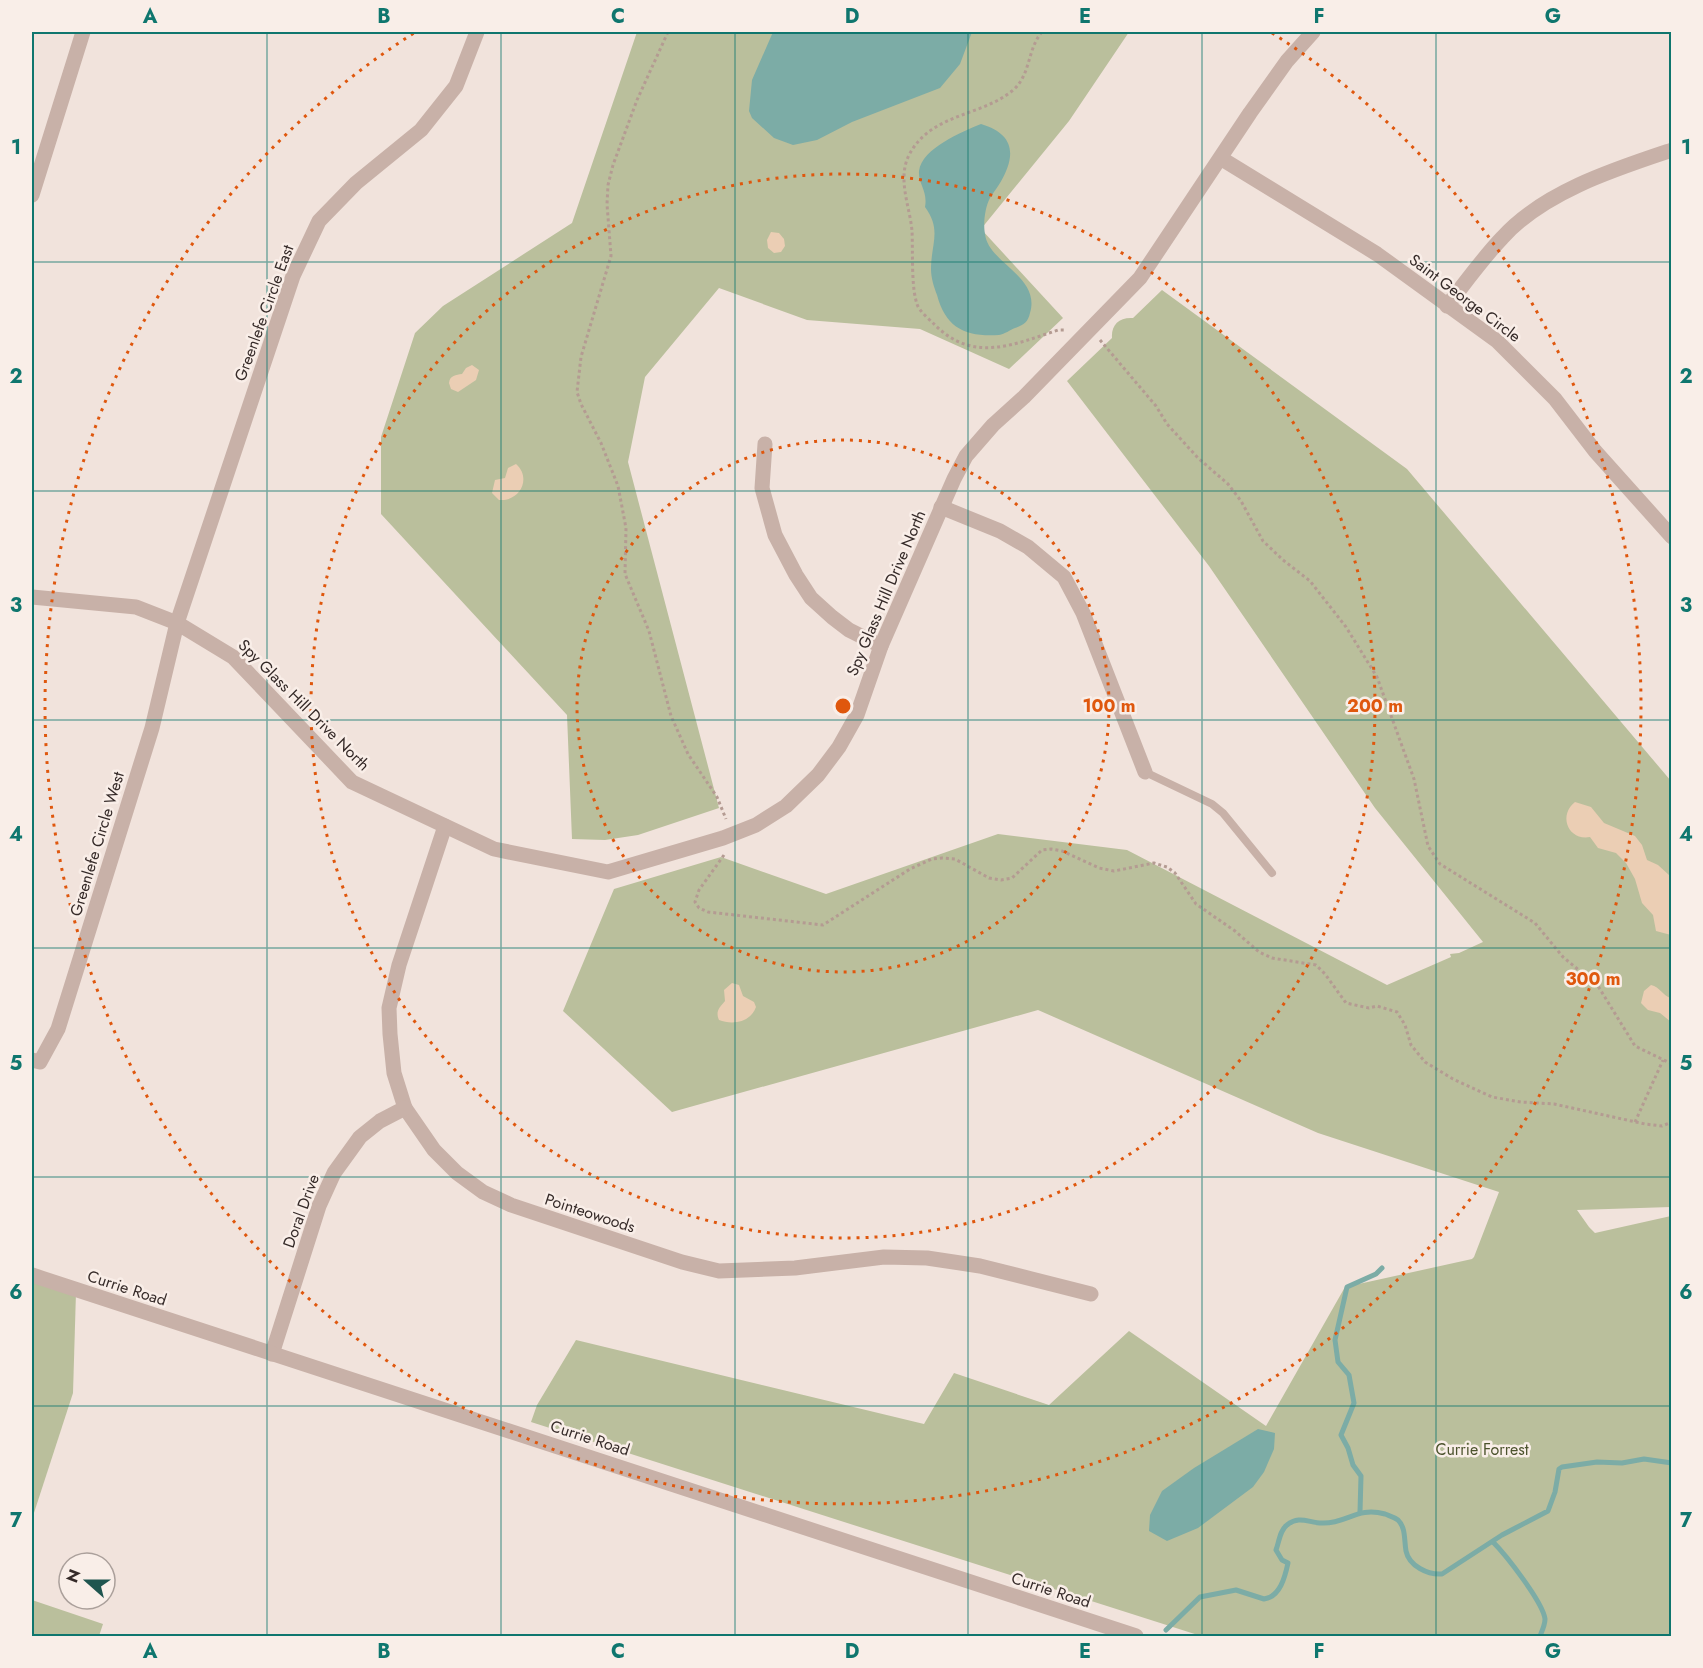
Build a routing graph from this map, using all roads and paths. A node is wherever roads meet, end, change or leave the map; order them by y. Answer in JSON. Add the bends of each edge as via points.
{"nodes":[{"id":1,"x":83,"y":32,"type":"edge"},
{"id":2,"x":477,"y":32,"type":"edge"},
{"id":3,"x":668,"y":32,"type":"edge"},
{"id":4,"x":1042,"y":32,"type":"edge"},
{"id":5,"x":1313,"y":32,"type":"edge"},
{"id":6,"x":1671,"y":150,"type":"edge"},
{"id":7,"x":1222,"y":159,"type":"junction"},
{"id":8,"x":32,"y":195,"type":"edge"},
{"id":9,"x":1448,"y":306,"type":"junction"},
{"id":10,"x":1084,"y":334,"type":"junction"},
{"id":11,"x":765,"y":444,"type":"dead end"},
{"id":12,"x":941,"y":507,"type":"junction"},
{"id":13,"x":1671,"y":537,"type":"edge"},
{"id":14,"x":32,"y":597,"type":"edge"},
{"id":15,"x":177,"y":623,"type":"junction"},
{"id":16,"x":881,"y":646,"type":"junction"},
{"id":17,"x":1145,"y":772,"type":"joint"},
{"id":18,"x":445,"y":826,"type":"junction"},
{"id":19,"x":728,"y":836,"type":"junction"},
{"id":20,"x":1272,"y":873,"type":"dead end"},
{"id":21,"x":32,"y":1060,"type":"edge"},
{"id":22,"x":1663,"y":1060,"type":"junction"},
{"id":23,"x":1671,"y":1065,"type":"edge"},
{"id":24,"x":405,"y":1108,"type":"junction"},
{"id":25,"x":1635,"y":1122,"type":"junction"},
{"id":26,"x":1671,"y":1122,"type":"edge"},
{"id":27,"x":32,"y":1275,"type":"edge"},
{"id":28,"x":1091,"y":1294,"type":"dead end"},
{"id":29,"x":272,"y":1354,"type":"junction"},
{"id":30,"x":1136,"y":1636,"type":"edge"}],
"edges":[{"from":1,"to":8,"type":"street"},
{"from":2,"to":15,"type":"street","name":"Greenlefe Circle East","via":[[456,86],[421,130],[356,183],[319,221],[293,276]]},
{"from":3,"to":19,"type":"path","via":[[613,165],[607,204],[611,256],[580,357],[577,392],[618,486],[626,528],[624,574],[649,631],[670,716],[688,754],[724,811]]},
{"from":4,"to":10,"type":"path","via":[[1019,85],[999,99],[926,133],[909,156],[903,180],[912,228],[914,288],[917,307],[960,344],[999,347],[1058,330]]},
{"from":5,"to":7,"type":"street","name":"Spy Glass Hill Drive North","via":[[1282,68]]},
{"from":6,"to":9,"type":"street","via":[[1620,167],[1554,198],[1521,220],[1502,237]]},
{"from":7,"to":9,"type":"street","name":"Saint George Circle","via":[[1377,254]]},
{"from":7,"to":10,"type":"street","name":"Spy Glass Hill Drive North","via":[[1140,278]]},
{"from":9,"to":13,"type":"street","name":"Saint George Circle","via":[[1497,341],[1555,399]]},
{"from":10,"to":12,"type":"street","name":"Spy Glass Hill Drive North","via":[[966,456]]},
{"from":10,"to":22,"type":"path","via":[[1098,338],[1167,424],[1228,484],[1263,541],[1310,581],[1346,627],[1377,677],[1413,779],[1428,846],[1440,864],[1535,923],[1563,957],[1598,986],[1635,1046]]},
{"from":11,"to":16,"type":"street","via":[[762,488],[775,535],[796,575],[832,617]]},
{"from":12,"to":16,"type":"street","name":"Spy Glass Hill Drive North"},
{"from":12,"to":17,"type":"street","via":[[1000,531],[1028,547],[1064,577],[1083,613]]},
{"from":14,"to":15,"type":"street","name":"Spy Glass Hill Drive North","via":[[136,607]]},
{"from":15,"to":18,"type":"street","name":"Spy Glass Hill Drive North","via":[[234,657],[352,782]]},
{"from":15,"to":21,"type":"street","name":"Greenlefe Circle West","via":[[152,728],[57,1029],[40,1062]]},
{"from":16,"to":19,"type":"street","name":"Spy Glass Hill Drive North","via":[[856,715],[818,775],[786,807]]},
{"from":17,"to":20,"type":"lane","via":[[1212,804]]},
{"from":18,"to":19,"type":"street","name":"Spy Glass Hill Drive North","via":[[494,849],[608,872]]},
{"from":18,"to":24,"type":"street","name":"Pointeowoods","via":[[399,964],[389,1008],[394,1073]]},
{"from":19,"to":25,"type":"path","via":[[727,850],[699,890],[695,902],[699,908],[823,925],[903,873],[932,859],[955,859],[989,878],[1001,880],[1012,878],[1042,850],[1051,849],[1114,871],[1154,863],[1167,867],[1196,904],[1259,952],[1316,965],[1346,1003],[1397,1012],[1417,1054],[1452,1079],[1499,1099],[1554,1104]]},
{"from":22,"to":23,"type":"path"},
{"from":22,"to":25,"type":"path"},
{"from":24,"to":28,"type":"street","name":"Pointeowoods","via":[[434,1150],[483,1192],[511,1206],[682,1262],[719,1271],[757,1271],[884,1257],[927,1258],[980,1266]]},
{"from":24,"to":29,"type":"street","name":"Doral Drive","via":[[360,1137],[334,1173]]},
{"from":25,"to":26,"type":"path","via":[[1662,1126]]},
{"from":27,"to":29,"type":"street","name":"Currie Road"},
{"from":29,"to":30,"type":"street","name":"Currie Road"}]}
